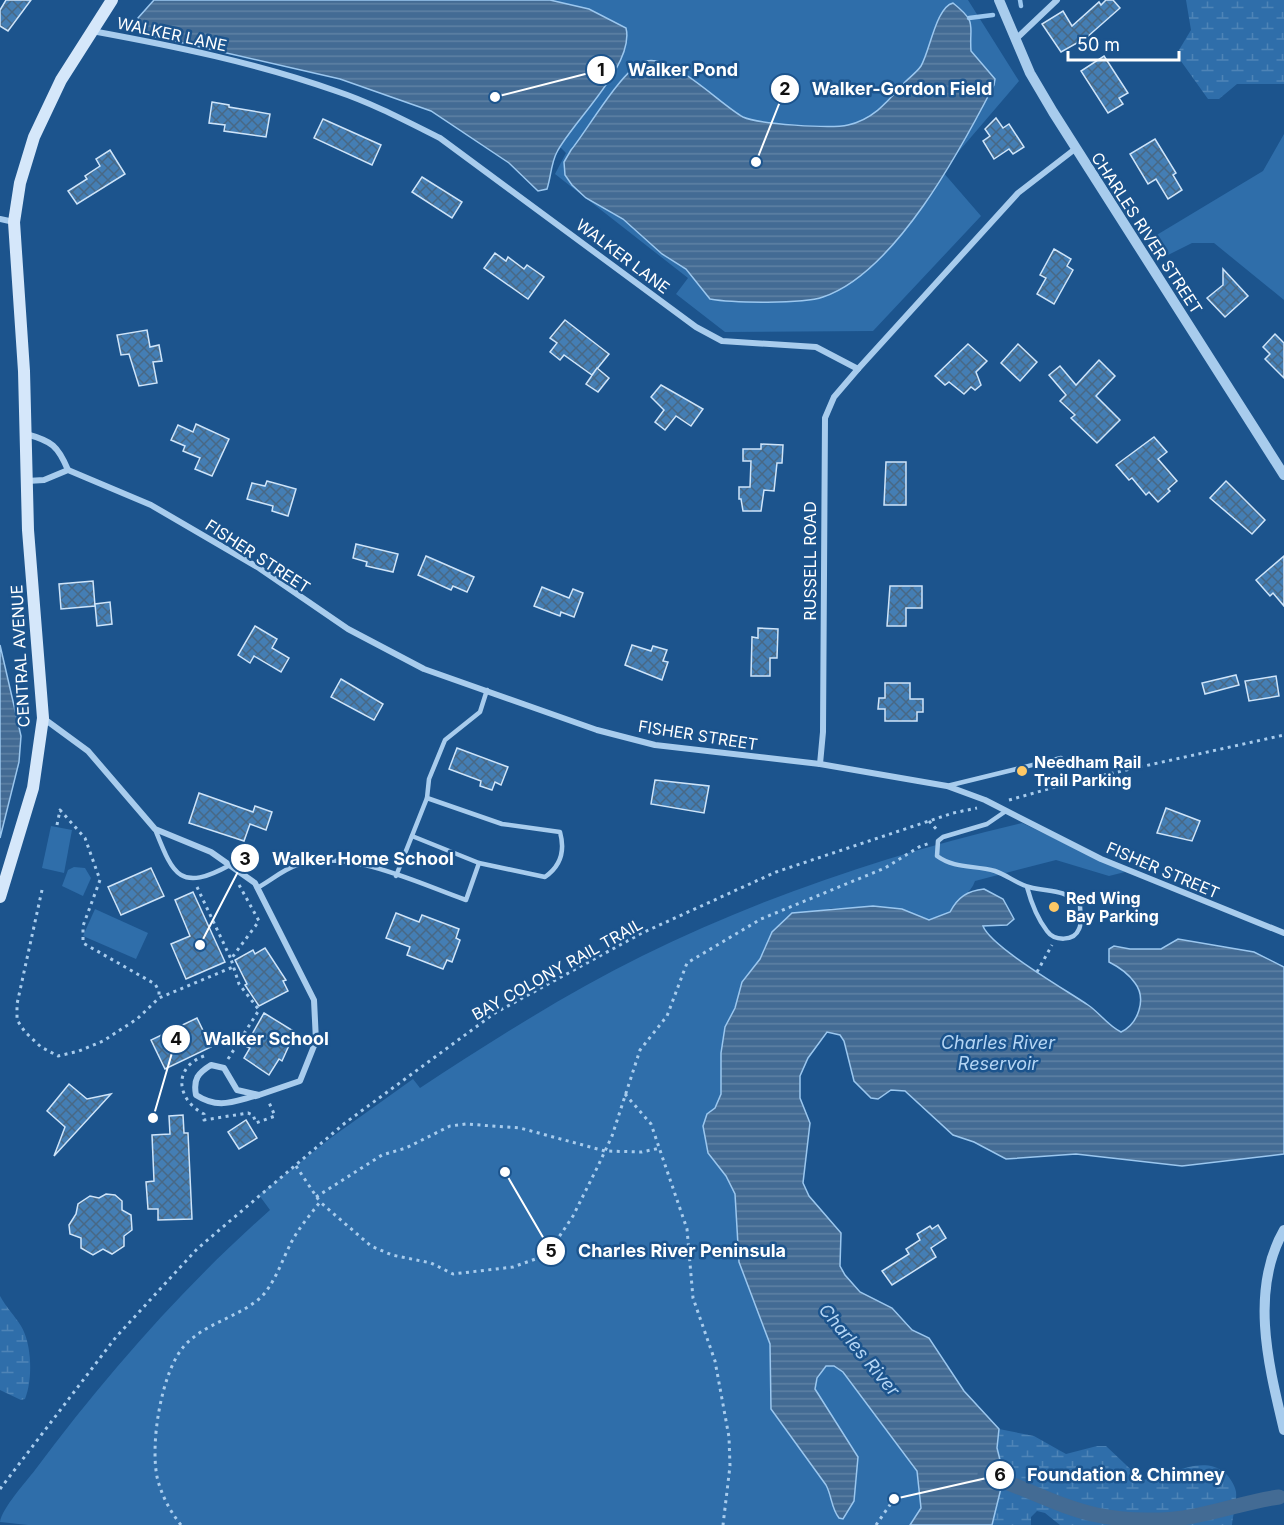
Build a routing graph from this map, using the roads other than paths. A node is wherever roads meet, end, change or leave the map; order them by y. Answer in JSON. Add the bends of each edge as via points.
{"nodes":[{"id":1,"x":112,"y":0,"type":"edge"},
{"id":2,"x":999,"y":0,"type":"edge"},
{"id":3,"x":1057,"y":0,"type":"edge"},
{"id":4,"x":92,"y":31,"type":"junction"},
{"id":5,"x":1017,"y":38,"type":"junction"},
{"id":6,"x":1075,"y":149,"type":"junction"},
{"id":7,"x":0,"y":219,"type":"edge"},
{"id":8,"x":14,"y":222,"type":"junction"},
{"id":9,"x":858,"y":369,"type":"junction"},
{"id":10,"x":24,"y":433,"type":"junction"},
{"id":11,"x":68,"y":470,"type":"junction"},
{"id":12,"x":1284,"y":476,"type":"edge"},
{"id":13,"x":26,"y":481,"type":"junction"},
{"id":14,"x":487,"y":690,"type":"junction"},
{"id":15,"x":42,"y":718,"type":"junction"},
{"id":16,"x":1061,"y":758,"type":"dead end"},
{"id":17,"x":820,"y":764,"type":"junction"},
{"id":18,"x":947,"y":786,"type":"junction"},
{"id":19,"x":427,"y":798,"type":"junction"},
{"id":20,"x":1006,"y":811,"type":"junction"},
{"id":21,"x":155,"y":828,"type":"junction"},
{"id":22,"x":412,"y":836,"type":"junction"},
{"id":23,"x":479,"y":864,"type":"junction"},
{"id":24,"x":230,"y":865,"type":"junction"},
{"id":25,"x":396,"y":876,"type":"junction"},
{"id":26,"x":1028,"y":887,"type":"junction"},
{"id":27,"x":257,"y":888,"type":"junction"},
{"id":28,"x":0,"y":897,"type":"edge"},
{"id":29,"x":1284,"y":933,"type":"edge"},
{"id":30,"x":262,"y":1094,"type":"junction"},
{"id":31,"x":1284,"y":1230,"type":"edge"},
{"id":32,"x":1284,"y":1430,"type":"edge"}],
"edges":[{"from":1,"to":4,"type":"main road","name":"CENTRAL AVENUE"},
{"from":2,"to":5,"type":"street","name":"CHARLES RIVER STREET"},
{"from":3,"to":5,"type":"street"},
{"from":4,"to":8,"type":"main road","name":"CENTRAL AVENUE","via":[[61,80],[34,137],[20,183]]},
{"from":4,"to":9,"type":"street","name":"WALKER LANE","via":[[252,66],[337,91],[396,116],[440,138],[696,327],[722,341],[816,347]]},
{"from":5,"to":6,"type":"street","name":"CHARLES RIVER STREET","via":[[1030,73]]},
{"from":6,"to":9,"type":"street","via":[[1018,193]]},
{"from":6,"to":12,"type":"street","name":"CHARLES RIVER STREET"},
{"from":7,"to":8,"type":"street"},
{"from":8,"to":10,"type":"main road","name":"CENTRAL AVENUE"},
{"from":9,"to":17,"type":"street","name":"RUSSELL ROAD","via":[[834,397],[825,418]]},
{"from":10,"to":11,"type":"street","via":[[44,439],[60,450]]},
{"from":10,"to":13,"type":"main road","name":"CENTRAL AVENUE"},
{"from":11,"to":13,"type":"street","via":[[44,480]]},
{"from":11,"to":14,"type":"street","name":"FISHER STREET","via":[[151,505],[217,542],[318,612],[380,646],[424,669]]},
{"from":13,"to":15,"type":"main road","name":"CENTRAL AVENUE"},
{"from":14,"to":17,"type":"street","name":"FISHER STREET","via":[[597,730],[644,742]]},
{"from":14,"to":19,"type":"lane","via":[[480,712],[446,740],[429,779]]},
{"from":15,"to":21,"type":"street","via":[[88,751]]},
{"from":15,"to":28,"type":"main road","name":"CENTRAL AVENUE","via":[[33,788]]},
{"from":16,"to":18,"type":"lane"},
{"from":17,"to":18,"type":"street","name":"FISHER STREET"},
{"from":18,"to":20,"type":"street","name":"FISHER STREET"},
{"from":19,"to":22,"type":"lane"},
{"from":19,"to":23,"type":"lane","via":[[502,824],[560,832],[562,855],[554,871],[545,877]]},
{"from":20,"to":26,"type":"lane","via":[[987,824],[938,841],[937,856],[958,866],[994,871]]},
{"from":20,"to":29,"type":"street","name":"FISHER STREET","via":[[1101,859]]},
{"from":21,"to":24,"type":"street","via":[[212,852]]},
{"from":21,"to":24,"type":"lane","via":[[169,864],[180,875],[201,877]]},
{"from":22,"to":23,"type":"lane"},
{"from":22,"to":25,"type":"lane"},
{"from":23,"to":25,"type":"lane","via":[[466,900]]},
{"from":24,"to":27,"type":"street"},
{"from":25,"to":27,"type":"lane","via":[[361,864],[328,861],[297,865]]},
{"from":26,"to":26,"type":"lane","via":[[1068,894],[1080,905],[1080,928],[1075,935],[1066,939],[1048,933],[1031,902]]},
{"from":27,"to":30,"type":"street","via":[[314,1000],[316,1041],[300,1080]]},
{"from":30,"to":30,"type":"street","via":[[209,1104],[196,1095],[194,1083],[199,1072],[211,1065],[224,1068],[237,1090]]},
{"from":31,"to":32,"type":"street","via":[[1269,1274],[1265,1311],[1269,1365]]}]}
